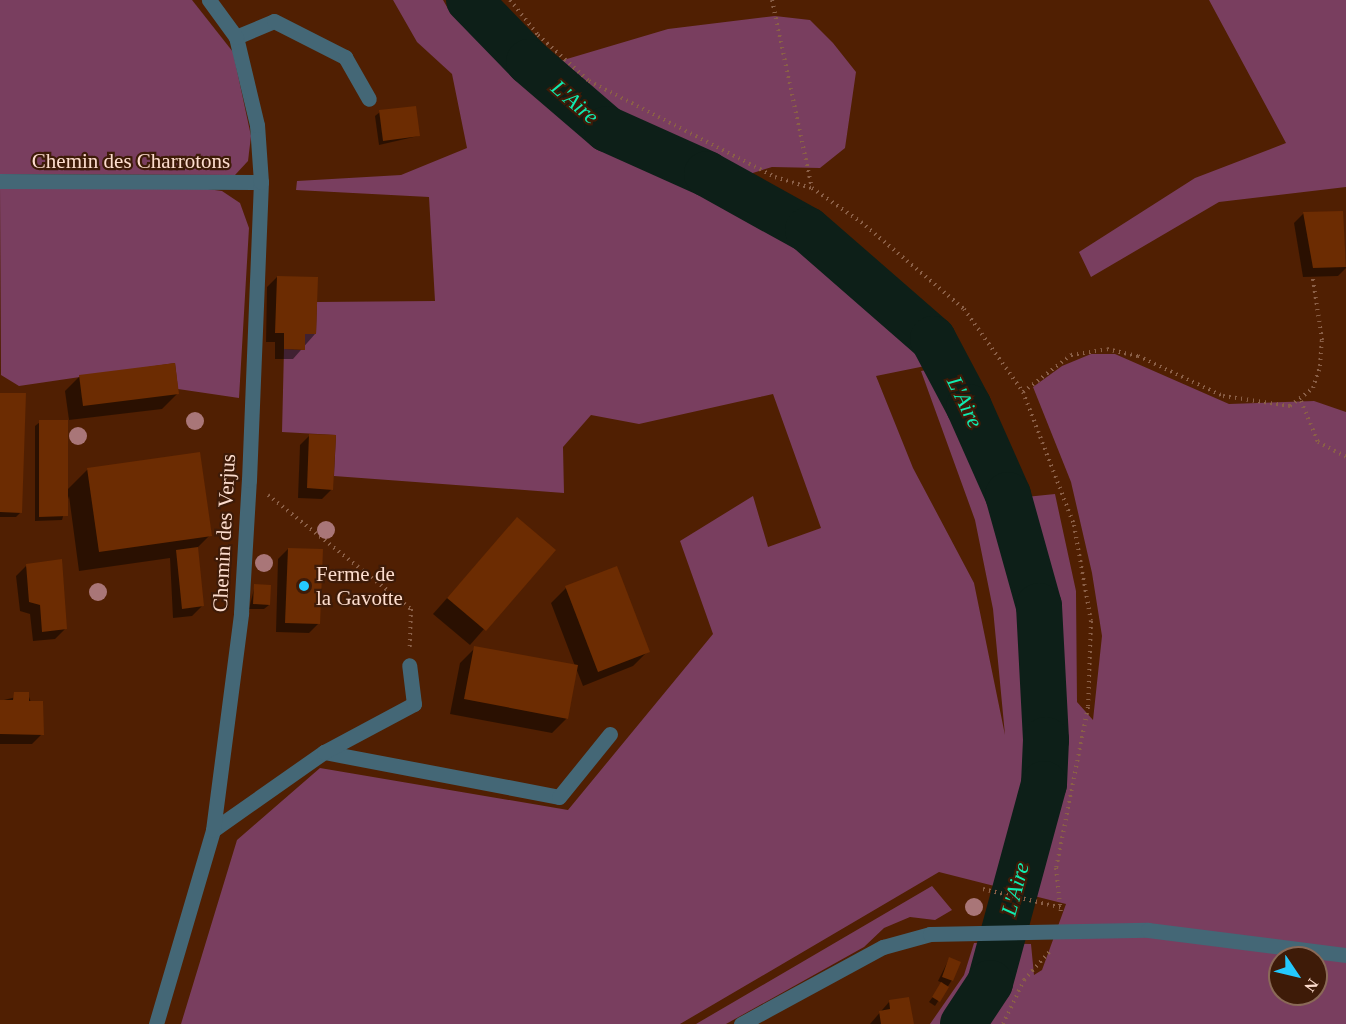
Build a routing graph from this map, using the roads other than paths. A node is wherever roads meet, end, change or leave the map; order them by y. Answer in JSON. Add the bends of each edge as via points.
{"nodes":[{"id":1,"x":209,"y":0,"type":"edge"},
{"id":2,"x":236,"y":37,"type":"junction"},
{"id":3,"x":369,"y":99,"type":"dead end"},
{"id":4,"x":0,"y":181,"type":"edge"},
{"id":5,"x":261,"y":182,"type":"junction"},
{"id":6,"x":409,"y":665,"type":"road end"},
{"id":7,"x":610,"y":734,"type":"dead end"},
{"id":8,"x":324,"y":752,"type":"junction"},
{"id":9,"x":213,"y":830,"type":"junction"},
{"id":10,"x":1346,"y":955,"type":"edge"},
{"id":11,"x":156,"y":1024,"type":"edge"},
{"id":12,"x":741,"y":1024,"type":"edge"}],
"edges":[{"from":1,"to":2,"type":"street","name":"Chemin des Verjus"},
{"from":2,"to":3,"type":"street","via":[[274,21],[345,57]]},
{"from":2,"to":5,"type":"street","name":"Chemin des Verjus","via":[[255,114]]},
{"from":4,"to":5,"type":"street","name":"Chemin des Charrotons"},
{"from":5,"to":9,"type":"street","name":"Chemin des Verjus","via":[[241,613]]},
{"from":6,"to":8,"type":"street","via":[[414,704]]},
{"from":7,"to":8,"type":"street","via":[[559,796]]},
{"from":8,"to":9,"type":"street"},
{"from":9,"to":11,"type":"street","name":"Chemin des Verjus"},
{"from":10,"to":12,"type":"street","via":[[1159,931],[930,934],[884,947]]}]}
